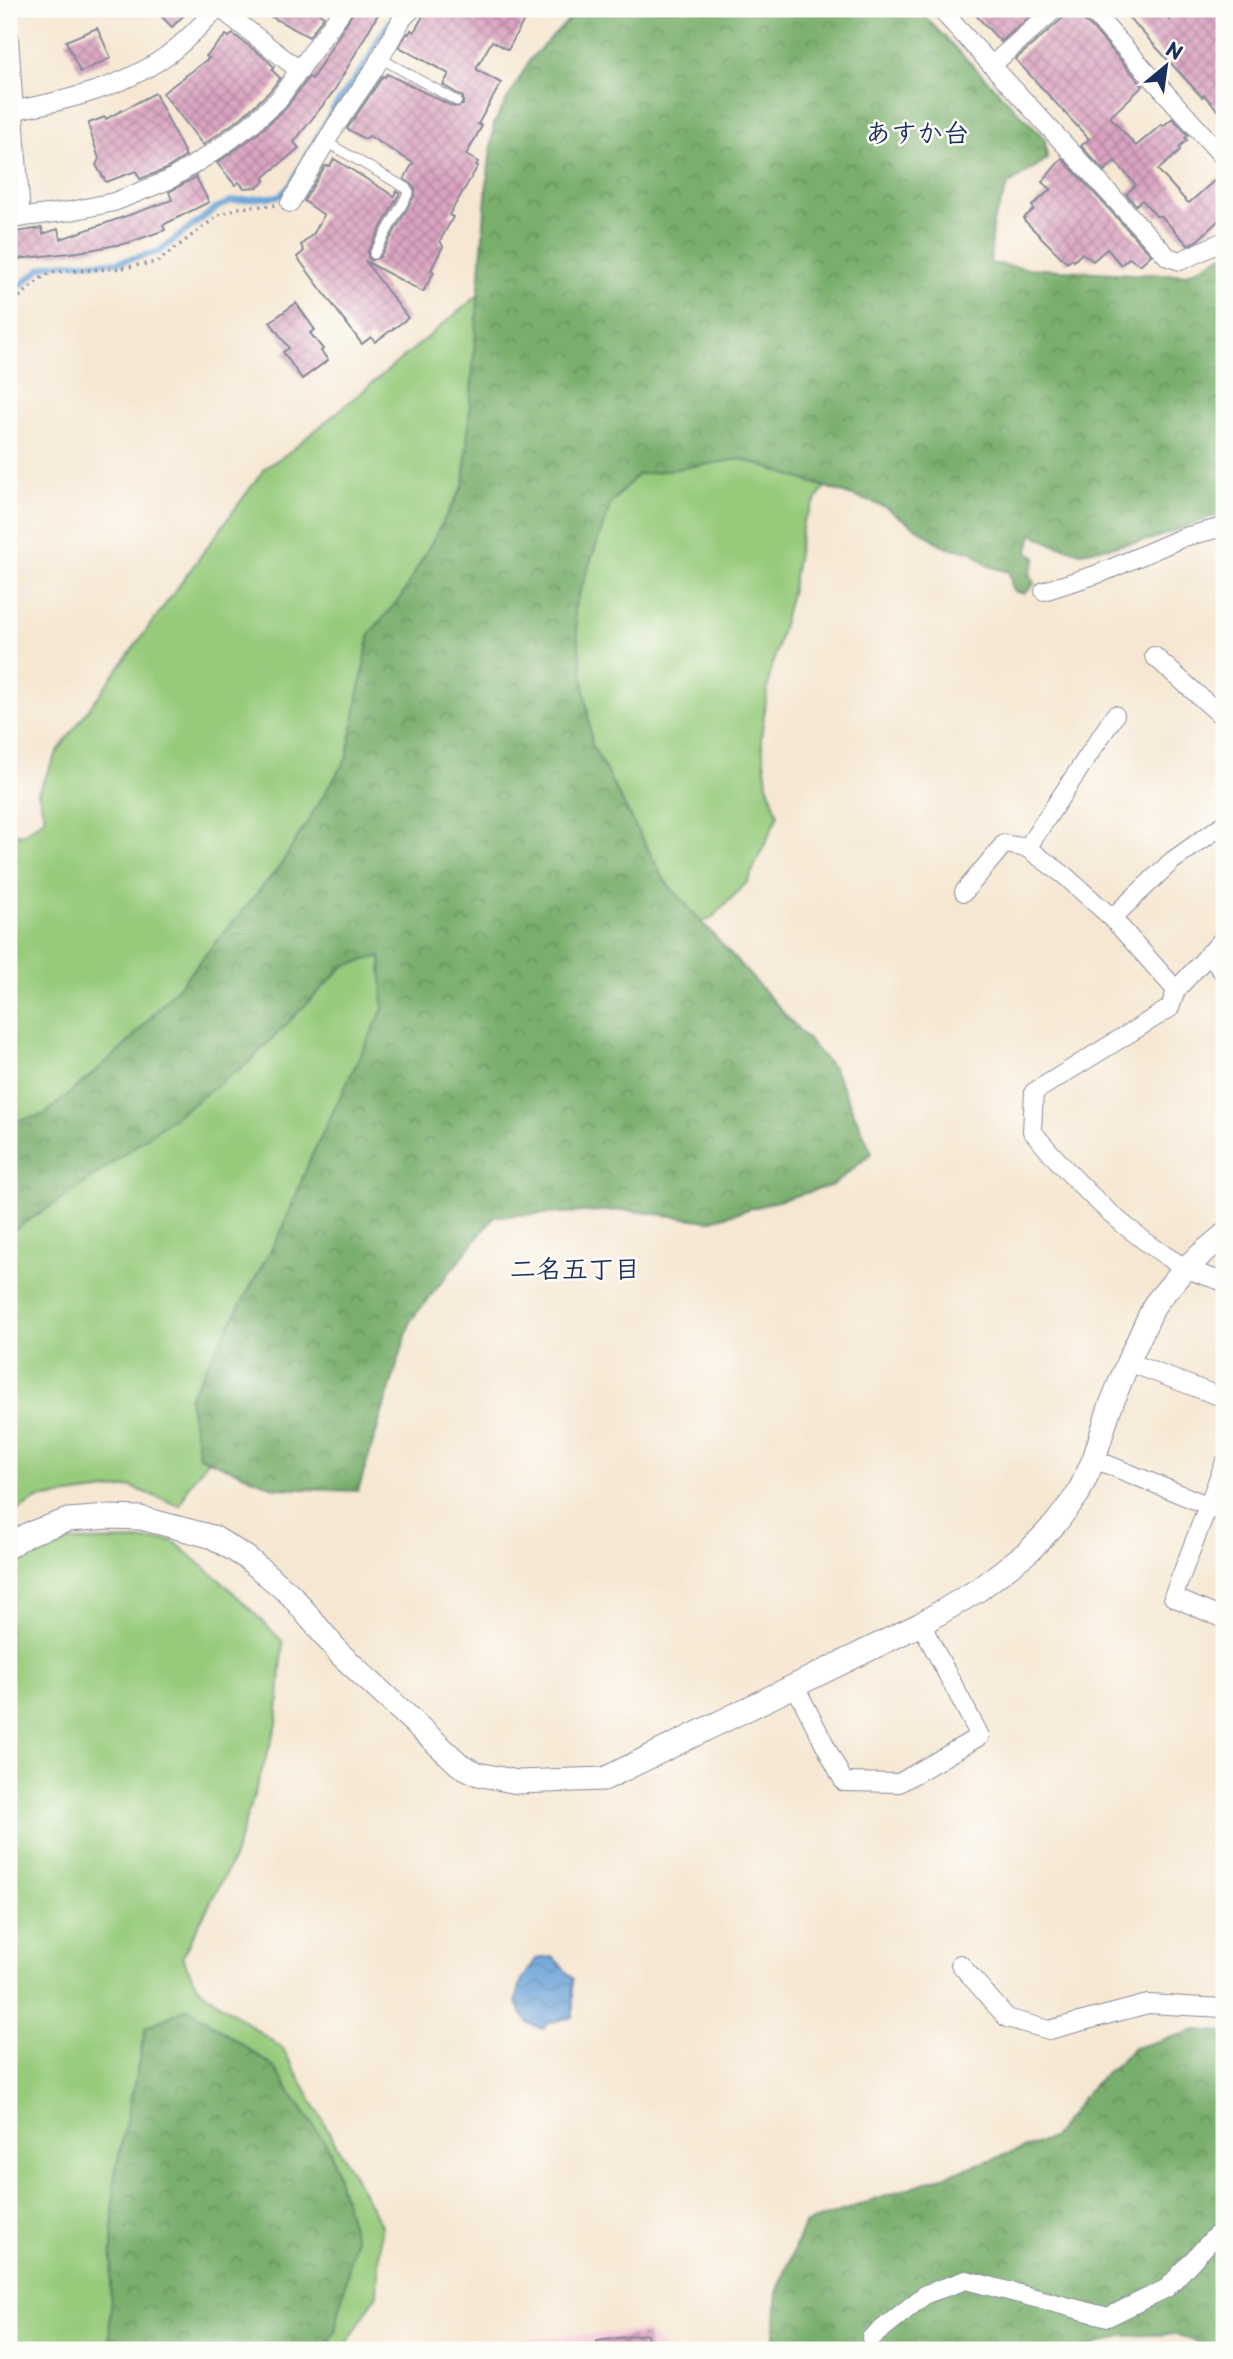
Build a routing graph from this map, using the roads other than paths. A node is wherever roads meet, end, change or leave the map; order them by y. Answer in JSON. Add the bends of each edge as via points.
{"nodes":[{"id":1,"x":219,"y":9,"type":"edge"},
{"id":2,"x":343,"y":9,"type":"edge"},
{"id":3,"x":412,"y":9,"type":"edge"},
{"id":4,"x":940,"y":9,"type":"edge"},
{"id":5,"x":1055,"y":9,"type":"edge"},
{"id":6,"x":1090,"y":9,"type":"edge"},
{"id":7,"x":9,"y":37,"type":"edge"},
{"id":8,"x":380,"y":58,"type":"junction"},
{"id":9,"x":992,"y":65,"type":"junction"},
{"id":10,"x":300,"y":71,"type":"junction"},
{"id":11,"x":457,"y":101,"type":"dead end"},
{"id":12,"x":12,"y":111,"type":"edge"},
{"id":13,"x":326,"y":142,"type":"junction"},
{"id":14,"x":1224,"y":158,"type":"edge"},
{"id":15,"x":290,"y":203,"type":"road end"},
{"id":16,"x":15,"y":218,"type":"edge"},
{"id":17,"x":1224,"y":241,"type":"edge"},
{"id":18,"x":374,"y":254,"type":"dead end"},
{"id":19,"x":1224,"y":527,"type":"edge"},
{"id":20,"x":1044,"y":591,"type":"dead end"},
{"id":21,"x":1154,"y":656,"type":"dead end"},
{"id":22,"x":1115,"y":715,"type":"dead end"},
{"id":23,"x":1224,"y":718,"type":"edge"},
{"id":24,"x":1224,"y":824,"type":"edge"},
{"id":25,"x":1027,"y":848,"type":"junction"},
{"id":26,"x":964,"y":892,"type":"dead end"},
{"id":27,"x":1112,"y":918,"type":"junction"},
{"id":28,"x":1224,"y":937,"type":"edge"},
{"id":29,"x":1208,"y":954,"type":"junction"},
{"id":30,"x":1224,"y":973,"type":"edge"},
{"id":31,"x":1176,"y":990,"type":"junction"},
{"id":32,"x":1224,"y":1235,"type":"edge"},
{"id":33,"x":1185,"y":1268,"type":"junction"},
{"id":34,"x":1224,"y":1282,"type":"edge"},
{"id":35,"x":1128,"y":1362,"type":"junction"},
{"id":36,"x":1224,"y":1398,"type":"edge"},
{"id":37,"x":1094,"y":1459,"type":"junction"},
{"id":38,"x":1224,"y":1464,"type":"edge"},
{"id":39,"x":1217,"y":1509,"type":"edge"},
{"id":40,"x":9,"y":1546,"type":"edge"},
{"id":41,"x":1224,"y":1619,"type":"edge"},
{"id":42,"x":920,"y":1624,"type":"junction"},
{"id":43,"x":795,"y":1686,"type":"junction"},
{"id":44,"x":960,"y":1964,"type":"dead end"},
{"id":45,"x":1224,"y":2008,"type":"edge"},
{"id":46,"x":1224,"y":2231,"type":"edge"},
{"id":47,"x":871,"y":2338,"type":"dead end"}],
"edges":[{"from":1,"to":10,"type":"street"},
{"from":1,"to":12,"type":"street","via":[[148,68],[94,92]]},
{"from":2,"to":10,"type":"street"},
{"from":3,"to":8,"type":"street"},
{"from":4,"to":9,"type":"street"},
{"from":5,"to":9,"type":"street"},
{"from":6,"to":14,"type":"street"},
{"from":7,"to":12,"type":"street"},
{"from":8,"to":11,"type":"lane"},
{"from":8,"to":13,"type":"street"},
{"from":9,"to":17,"type":"street","via":[[1168,257],[1180,261]]},
{"from":10,"to":16,"type":"street","via":[[278,100],[249,126],[169,180],[114,202]]},
{"from":12,"to":16,"type":"street"},
{"from":13,"to":15,"type":"street"},
{"from":13,"to":18,"type":"lane","via":[[409,192]]},
{"from":19,"to":20,"type":"street","via":[[1184,537],[1101,573]]},
{"from":21,"to":23,"type":"street"},
{"from":22,"to":25,"type":"street"},
{"from":24,"to":27,"type":"street","via":[[1172,861]]},
{"from":25,"to":26,"type":"street","via":[[1004,844]]},
{"from":25,"to":27,"type":"street"},
{"from":27,"to":31,"type":"street"},
{"from":28,"to":29,"type":"street"},
{"from":29,"to":30,"type":"street"},
{"from":29,"to":31,"type":"street"},
{"from":31,"to":33,"type":"street","via":[[1170,1008],[1034,1092],[1032,1131],[1065,1171],[1128,1229]]},
{"from":32,"to":33,"type":"street"},
{"from":33,"to":34,"type":"street"},
{"from":33,"to":35,"type":"street","via":[[1155,1304]]},
{"from":35,"to":36,"type":"street"},
{"from":35,"to":37,"type":"street"},
{"from":37,"to":39,"type":"street"},
{"from":37,"to":42,"type":"street","via":[[1077,1494],[1029,1551],[978,1590]]},
{"from":38,"to":39,"type":"street"},
{"from":39,"to":41,"type":"street","via":[[1173,1597]]},
{"from":40,"to":43,"type":"street","via":[[68,1520],[109,1517],[141,1518],[213,1537],[247,1558],[290,1595],[340,1654],[460,1765],[517,1782],[604,1779]]},
{"from":42,"to":43,"type":"street"},
{"from":42,"to":43,"type":"street","via":[[981,1736],[900,1783],[844,1782]]},
{"from":44,"to":45,"type":"street","via":[[1007,2018],[1049,2030],[1148,2004]]},
{"from":46,"to":47,"type":"street","via":[[1167,2288],[1108,2317],[966,2280],[926,2294]]}]}
